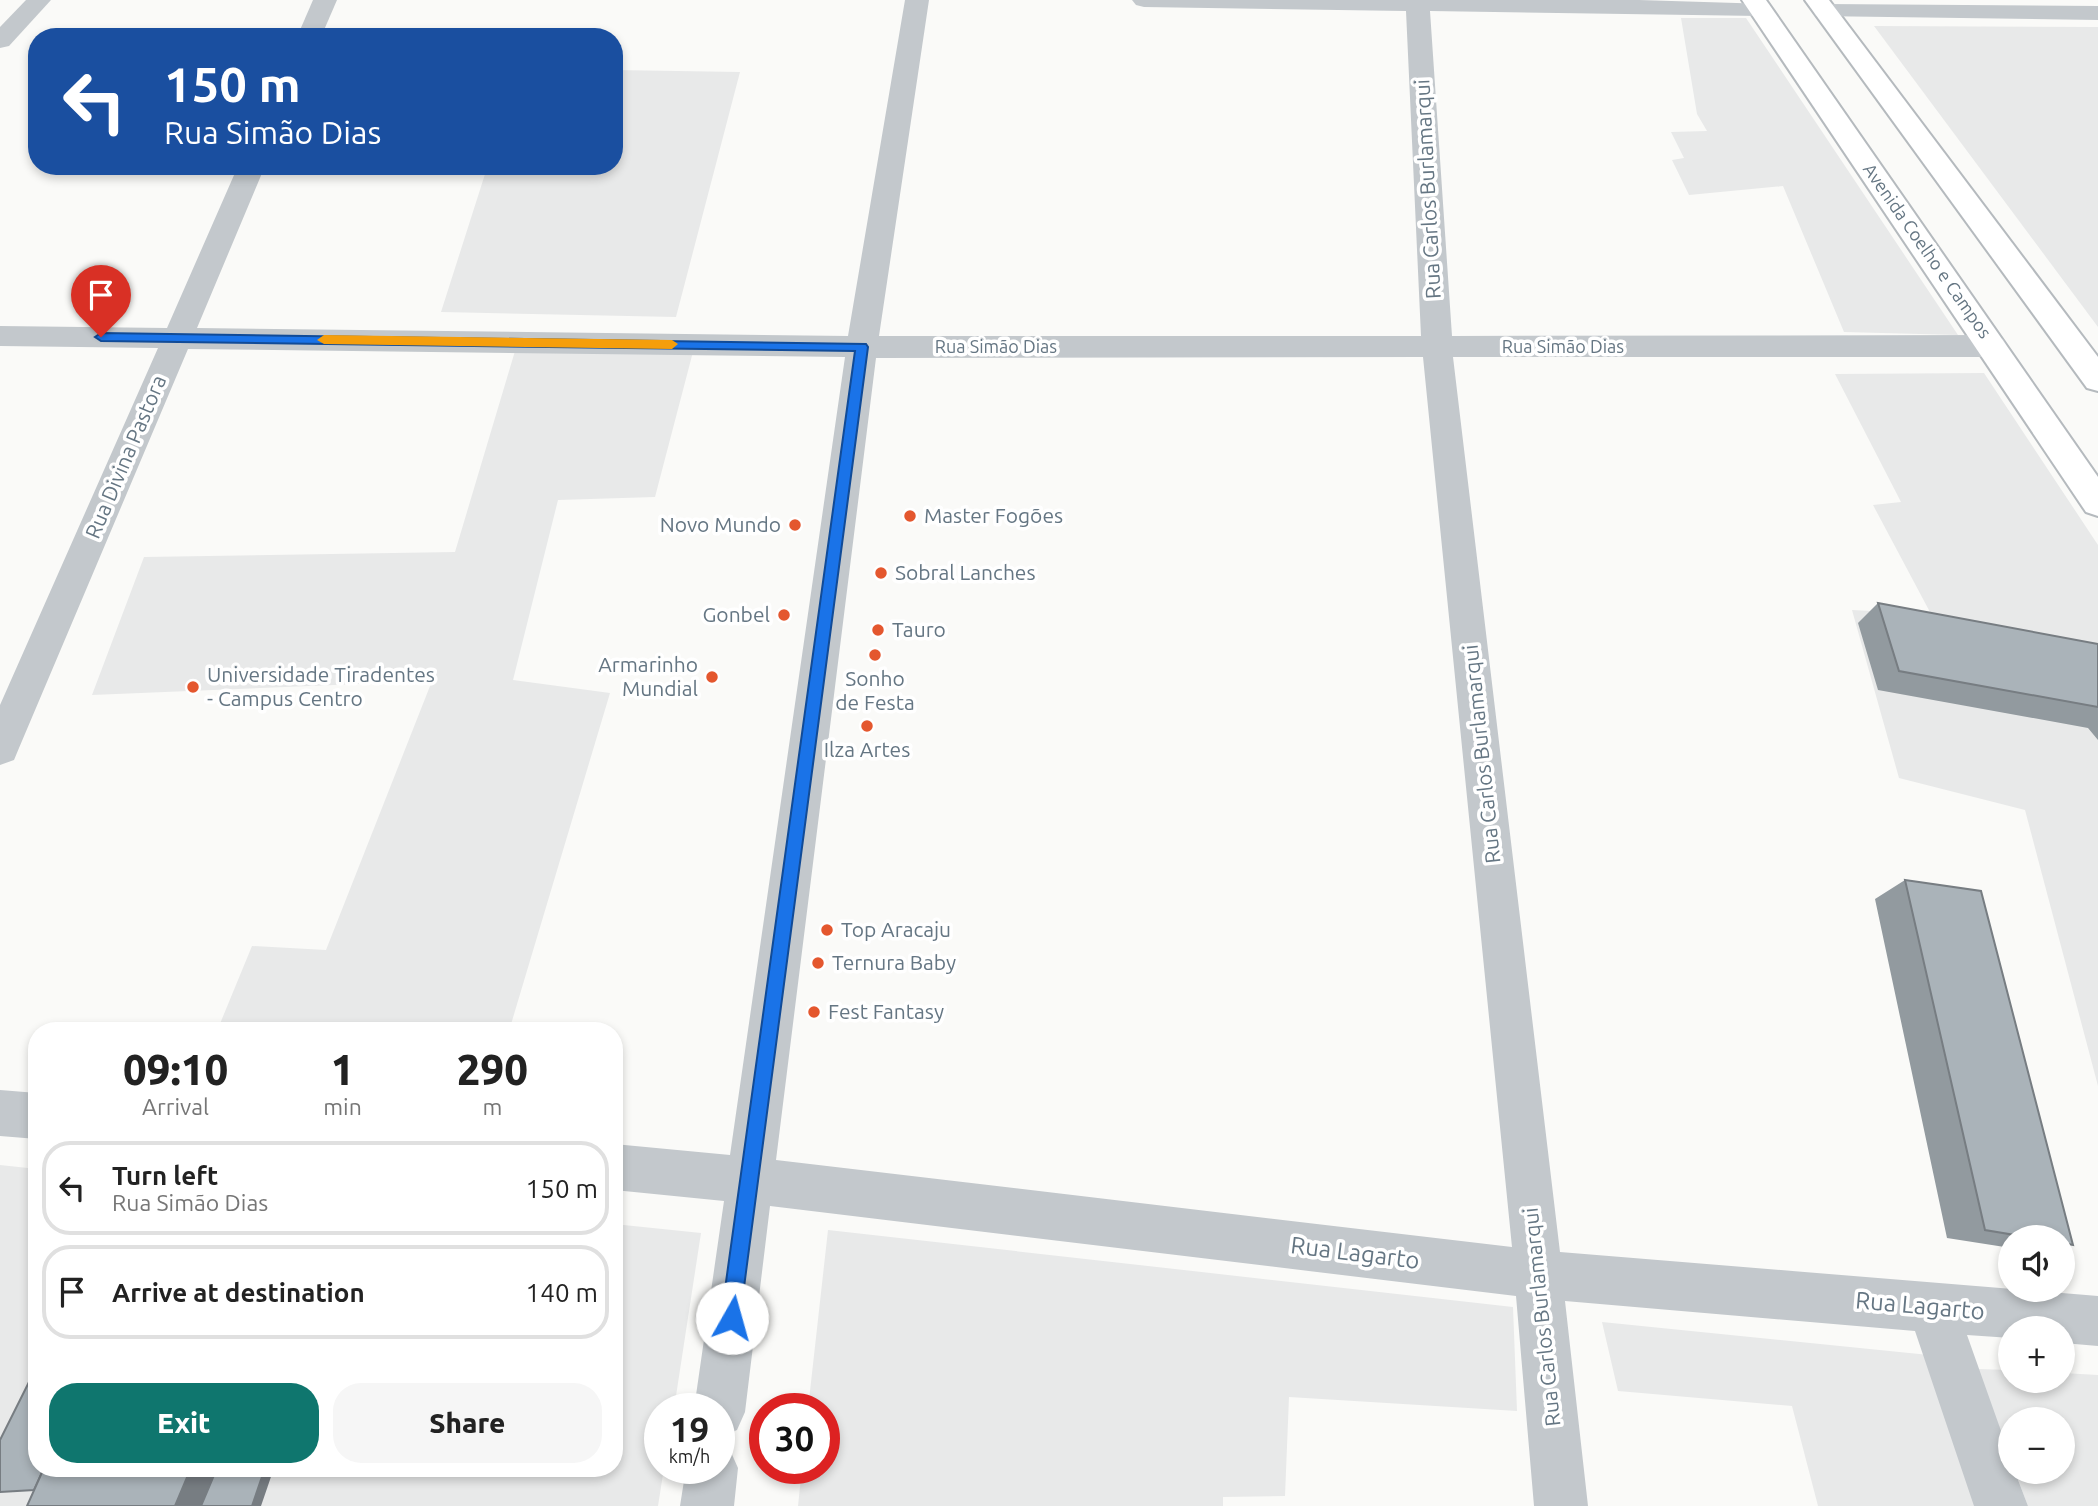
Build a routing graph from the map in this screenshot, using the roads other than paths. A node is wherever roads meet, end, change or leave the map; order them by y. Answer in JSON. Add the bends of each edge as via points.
{"nodes":[{"id":1,"x":39,"y":0,"type":"edge"},
{"id":2,"x":325,"y":0,"type":"edge"},
{"id":3,"x":916,"y":0,"type":"edge"},
{"id":4,"x":1144,"y":0,"type":"edge"},
{"id":5,"x":1417,"y":2,"type":"edge"},
{"id":6,"x":1757,"y":4,"type":"edge"},
{"id":7,"x":1821,"y":6,"type":"edge"},
{"id":8,"x":2098,"y":13,"type":"edge"},
{"id":9,"x":313,"y":28,"type":"edge"},
{"id":10,"x":0,"y":41,"type":"edge"},
{"id":11,"x":248,"y":175,"type":"edge"},
{"id":12,"x":0,"y":336,"type":"edge"},
{"id":13,"x":177,"y":337,"type":"junction"},
{"id":14,"x":1992,"y":346,"type":"junction"},
{"id":15,"x":862,"y":347,"type":"junction"},
{"id":16,"x":1437,"y":348,"type":"junction"},
{"id":17,"x":2092,"y":364,"type":"edge"},
{"id":18,"x":2098,"y":503,"type":"edge"},
{"id":19,"x":0,"y":748,"type":"edge"},
{"id":20,"x":0,"y":1113,"type":"edge"},
{"id":21,"x":28,"y":1115,"type":"edge"},
{"id":22,"x":623,"y":1168,"type":"edge"},
{"id":23,"x":749,"y":1179,"type":"junction"},
{"id":24,"x":1539,"y":1275,"type":"junction"},
{"id":25,"x":1932,"y":1307,"type":"junction"},
{"id":26,"x":2098,"y":1321,"type":"edge"},
{"id":27,"x":721,"y":1393,"type":"edge"},
{"id":28,"x":710,"y":1484,"type":"edge"},
{"id":29,"x":707,"y":1506,"type":"edge"},
{"id":30,"x":1560,"y":1506,"type":"edge"},
{"id":31,"x":2001,"y":1506,"type":"edge"}],
"edges":[{"from":1,"to":10,"type":"street"},
{"from":2,"to":9,"type":"street"},
{"from":3,"to":15,"type":"street"},
{"from":4,"to":5,"type":"street"},
{"from":5,"to":6,"type":"street"},
{"from":5,"to":16,"type":"street","name":"Rua Carlos Burlamarqui"},
{"from":6,"to":14,"type":"main road","name":"Avenida Coelho e Campos"},
{"from":7,"to":8,"type":"street"},
{"from":7,"to":17,"type":"main road"},
{"from":11,"to":13,"type":"street","name":"Rua Divina Pastora"},
{"from":12,"to":13,"type":"street","name":"Rua Simão Dias"},
{"from":13,"to":15,"type":"street","name":"Rua Simão Dias"},
{"from":13,"to":19,"type":"street","name":"Rua Divina Pastora"},
{"from":14,"to":16,"type":"street","name":"Rua Simão Dias"},
{"from":14,"to":18,"type":"main road","name":"Avenida Coelho e Campos"},
{"from":15,"to":16,"type":"street","name":"Rua Simão Dias"},
{"from":15,"to":23,"type":"street"},
{"from":16,"to":24,"type":"street","name":"Rua Carlos Burlamarqui"},
{"from":20,"to":21,"type":"street"},
{"from":22,"to":23,"type":"street","name":"Rua Lagarto"},
{"from":23,"to":24,"type":"street","name":"Rua Lagarto"},
{"from":23,"to":27,"type":"street"},
{"from":24,"to":25,"type":"street","name":"Rua Lagarto"},
{"from":24,"to":30,"type":"street","name":"Rua Carlos Burlamarqui"},
{"from":25,"to":26,"type":"street","name":"Rua Lagarto"},
{"from":25,"to":31,"type":"street"},
{"from":28,"to":29,"type":"street"}]}
